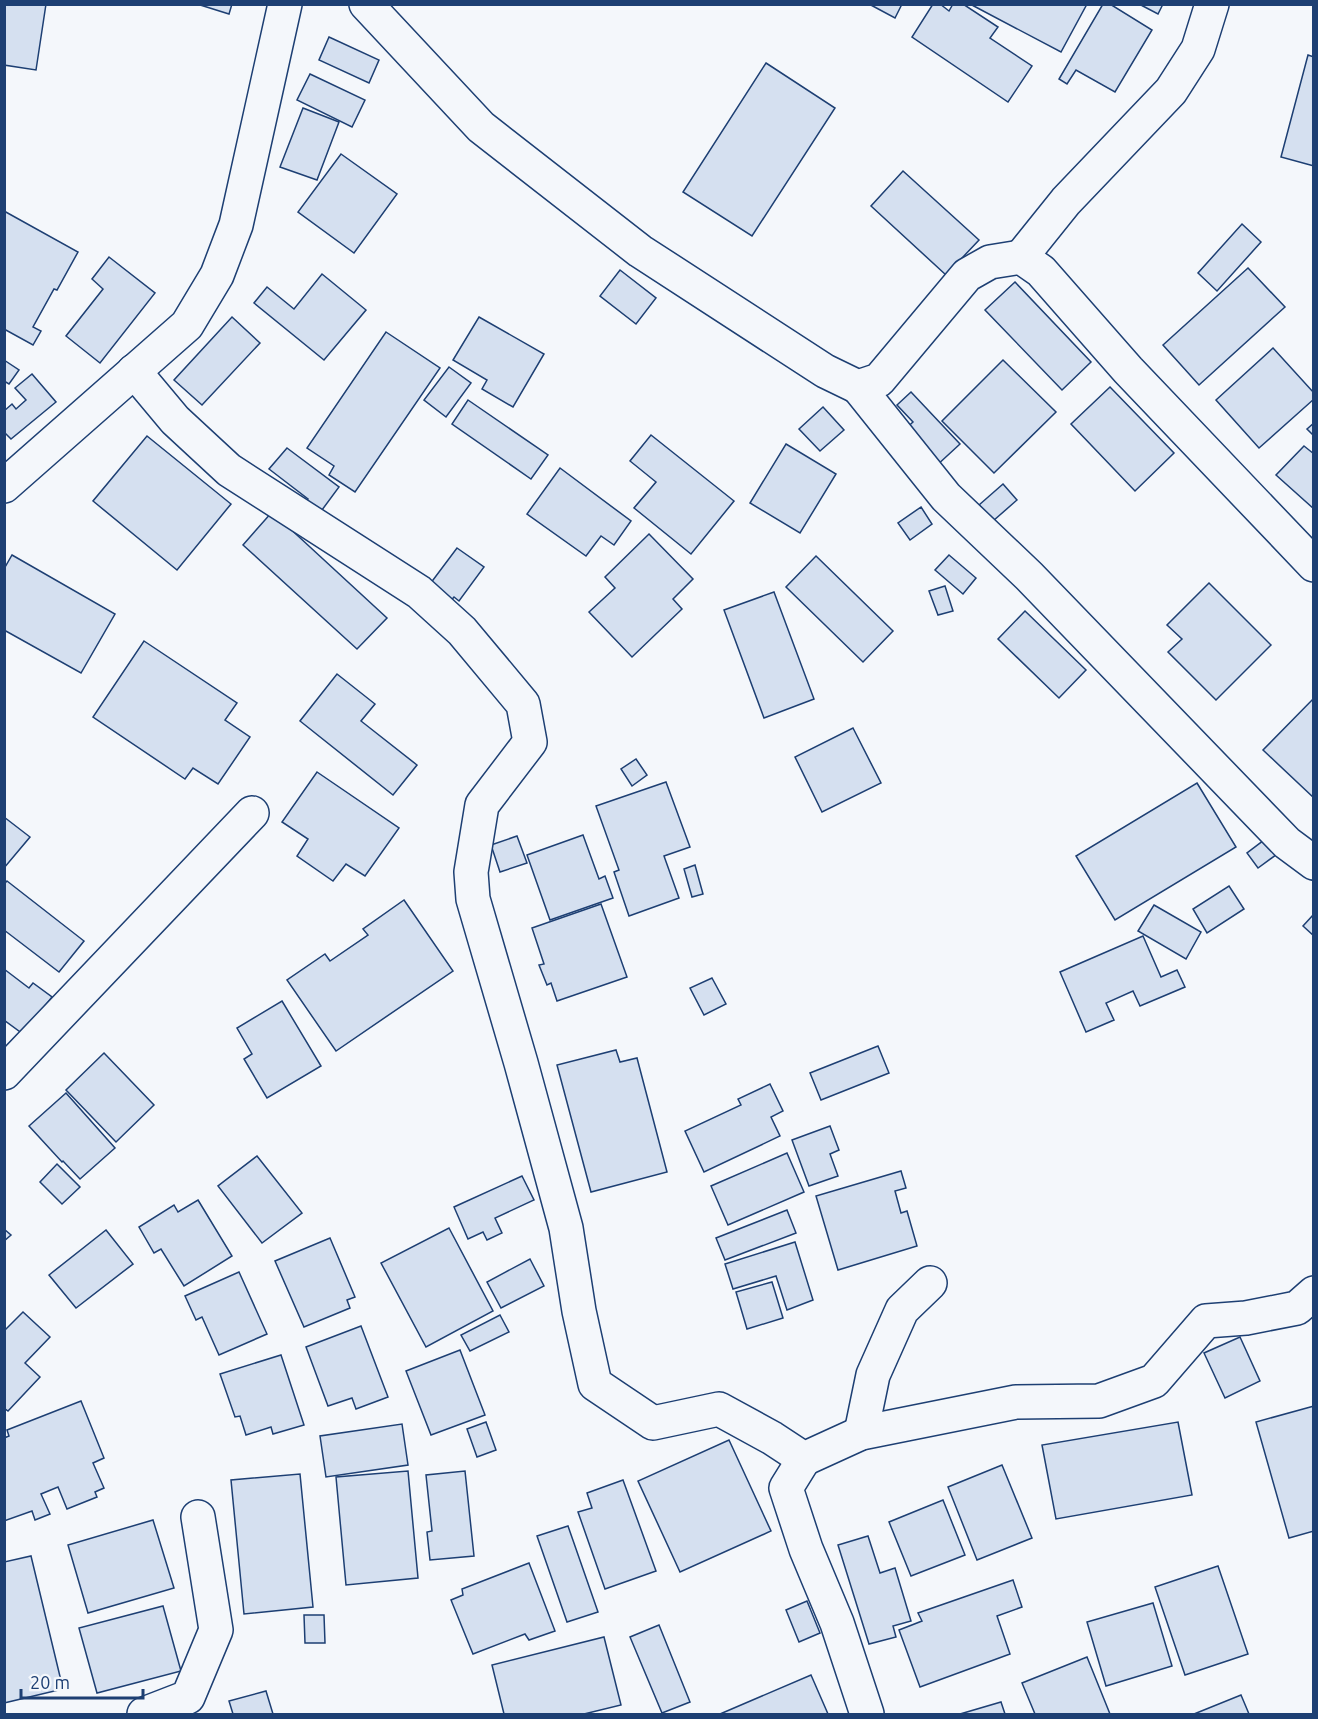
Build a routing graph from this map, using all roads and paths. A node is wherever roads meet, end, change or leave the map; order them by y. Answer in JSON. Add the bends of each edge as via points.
{"nodes":[{"id":1,"x":285,"y":4,"type":"edge"},
{"id":2,"x":366,"y":4,"type":"edge"},
{"id":3,"x":1212,"y":4,"type":"edge"},
{"id":4,"x":1021,"y":257,"type":"junction"},
{"id":5,"x":134,"y":371,"type":"junction"},
{"id":6,"x":858,"y":387,"type":"junction"},
{"id":7,"x":4,"y":486,"type":"edge"},
{"id":8,"x":1314,"y":565,"type":"edge"},
{"id":9,"x":252,"y":813,"type":"dead end"},
{"id":10,"x":1314,"y":863,"type":"edge"},
{"id":11,"x":4,"y":1073,"type":"edge"},
{"id":12,"x":930,"y":1282,"type":"dead end"},
{"id":13,"x":1314,"y":1293,"type":"edge"},
{"id":14,"x":861,"y":1433,"type":"junction"},
{"id":15,"x":804,"y":1459,"type":"junction"},
{"id":16,"x":198,"y":1517,"type":"dead end"},
{"id":17,"x":144,"y":1714,"type":"edge"},
{"id":18,"x":867,"y":1714,"type":"edge"}],
"edges":[{"from":1,"to":5,"type":"street","via":[[236,225],[217,275],[187,325]]},
{"from":2,"to":6,"type":"street","via":[[481,127],[640,251],[825,371]]},
{"from":3,"to":4,"type":"street","via":[[1198,49],[1171,91],[1066,201]]},
{"from":4,"to":6,"type":"street","via":[[990,262],[967,275],[879,380]]},
{"from":4,"to":8,"type":"street","via":[[1041,271],[1128,370]]},
{"from":5,"to":7,"type":"street"},
{"from":5,"to":15,"type":"street","via":[[175,420],[229,470],[418,592],[462,631],[523,704],[530,742],[482,805],[471,872],[473,899],[566,1228],[595,1384],[653,1423],[719,1409]]},
{"from":6,"to":10,"type":"street","via":[[946,497],[1029,576],[1287,843]]},
{"from":9,"to":11,"type":"street"},
{"from":12,"to":14,"type":"street","via":[[897,1320],[873,1375]]},
{"from":13,"to":14,"type":"street","via":[[1297,1308],[1206,1321],[1154,1381],[1099,1401],[1016,1402]]},
{"from":14,"to":15,"type":"street"},
{"from":15,"to":18,"type":"street","via":[[786,1488]]},
{"from":16,"to":17,"type":"street","via":[[216,1630],[188,1697]]}]}
